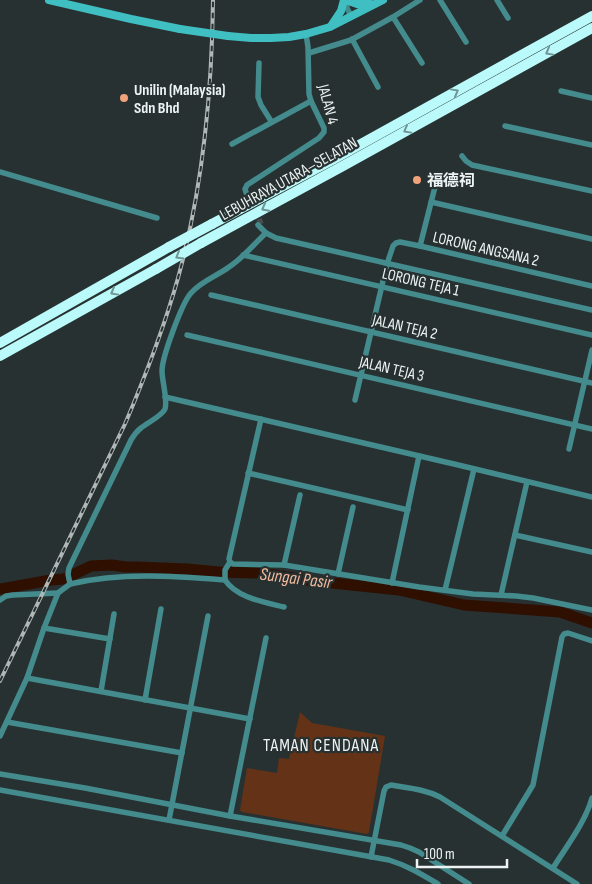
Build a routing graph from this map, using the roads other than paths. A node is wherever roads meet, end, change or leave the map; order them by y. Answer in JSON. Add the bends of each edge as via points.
{"nodes":[{"id":1,"x":49,"y":0,"type":"edge"},
{"id":2,"x":420,"y":0,"type":"edge"},
{"id":3,"x":440,"y":0,"type":"edge"},
{"id":4,"x":497,"y":0,"type":"edge"},
{"id":5,"x":346,"y":1,"type":"edge"},
{"id":6,"x":380,"y":1,"type":"edge"},
{"id":7,"x":354,"y":15,"type":"junction"},
{"id":8,"x":592,"y":16,"type":"edge"},
{"id":9,"x":393,"y":17,"type":"junction"},
{"id":10,"x":508,"y":18,"type":"dead end"},
{"id":11,"x":330,"y":27,"type":"junction"},
{"id":12,"x":592,"y":28,"type":"edge"},
{"id":13,"x":306,"y":34,"type":"junction"},
{"id":14,"x":352,"y":39,"type":"junction"},
{"id":15,"x":466,"y":42,"type":"dead end"},
{"id":16,"x":308,"y":53,"type":"junction"},
{"id":17,"x":259,"y":63,"type":"dead end"},
{"id":18,"x":422,"y":63,"type":"dead end"},
{"id":19,"x":378,"y":87,"type":"dead end"},
{"id":20,"x":562,"y":91,"type":"dead end"},
{"id":21,"x":592,"y":98,"type":"edge"},
{"id":22,"x":311,"y":101,"type":"junction"},
{"id":23,"x":271,"y":121,"type":"junction"},
{"id":24,"x":506,"y":126,"type":"dead end"},
{"id":25,"x":232,"y":144,"type":"dead end"},
{"id":26,"x":592,"y":145,"type":"edge"},
{"id":27,"x":462,"y":156,"type":"dead end"},
{"id":28,"x":0,"y":172,"type":"edge"},
{"id":29,"x":437,"y":179,"type":"dead end"},
{"id":30,"x":592,"y":191,"type":"edge"},
{"id":31,"x":248,"y":197,"type":"dead end"},
{"id":32,"x":431,"y":202,"type":"junction"},
{"id":33,"x":157,"y":218,"type":"dead end"},
{"id":34,"x":592,"y":239,"type":"edge"},
{"id":35,"x":420,"y":246,"type":"junction"},
{"id":36,"x":157,"y":254,"type":"junction"},
{"id":37,"x":243,"y":255,"type":"junction"},
{"id":38,"x":388,"y":264,"type":"junction"},
{"id":39,"x":592,"y":286,"type":"edge"},
{"id":40,"x":382,"y":287,"type":"junction"},
{"id":41,"x":211,"y":295,"type":"dead end"},
{"id":42,"x":592,"y":310,"type":"edge"},
{"id":43,"x":371,"y":332,"type":"junction"},
{"id":44,"x":592,"y":334,"type":"edge"},
{"id":45,"x":187,"y":335,"type":"dead end"},
{"id":46,"x":0,"y":337,"type":"edge"},
{"id":47,"x":0,"y":343,"type":"edge"},
{"id":48,"x":592,"y":350,"type":"edge"},
{"id":49,"x":0,"y":356,"type":"edge"},
{"id":50,"x":361,"y":375,"type":"junction"},
{"id":51,"x":585,"y":381,"type":"junction"},
{"id":52,"x":592,"y":383,"type":"edge"},
{"id":53,"x":165,"y":397,"type":"junction"},
{"id":54,"x":355,"y":400,"type":"dead end"},
{"id":55,"x":261,"y":419,"type":"junction"},
{"id":56,"x":575,"y":425,"type":"junction"},
{"id":57,"x":592,"y":429,"type":"edge"},
{"id":58,"x":569,"y":449,"type":"dead end"},
{"id":59,"x":420,"y":456,"type":"junction"},
{"id":60,"x":474,"y":468,"type":"junction"},
{"id":61,"x":248,"y":473,"type":"junction"},
{"id":62,"x":527,"y":482,"type":"junction"},
{"id":63,"x":300,"y":495,"type":"dead end"},
{"id":64,"x":592,"y":497,"type":"edge"},
{"id":65,"x":353,"y":507,"type":"dead end"},
{"id":66,"x":408,"y":510,"type":"junction"},
{"id":67,"x":515,"y":535,"type":"junction"},
{"id":68,"x":592,"y":552,"type":"edge"},
{"id":69,"x":230,"y":562,"type":"junction"},
{"id":70,"x":284,"y":565,"type":"junction"},
{"id":71,"x":338,"y":574,"type":"junction"},
{"id":72,"x":225,"y":575,"type":"junction"},
{"id":73,"x":69,"y":579,"type":"junction"},
{"id":74,"x":392,"y":583,"type":"junction"},
{"id":75,"x":446,"y":590,"type":"junction"},
{"id":76,"x":58,"y":593,"type":"junction"},
{"id":77,"x":501,"y":595,"type":"junction"},
{"id":78,"x":0,"y":600,"type":"edge"},
{"id":79,"x":284,"y":607,"type":"dead end"},
{"id":80,"x":161,"y":609,"type":"dead end"},
{"id":81,"x":592,"y":610,"type":"edge"},
{"id":82,"x":114,"y":614,"type":"dead end"},
{"id":83,"x":208,"y":616,"type":"dead end"},
{"id":84,"x":44,"y":628,"type":"junction"},
{"id":85,"x":266,"y":638,"type":"dead end"},
{"id":86,"x":110,"y":639,"type":"junction"},
{"id":87,"x":592,"y":641,"type":"edge"},
{"id":88,"x":27,"y":678,"type":"junction"},
{"id":89,"x":101,"y":692,"type":"junction"},
{"id":90,"x":144,"y":700,"type":"junction"},
{"id":91,"x":190,"y":708,"type":"junction"},
{"id":92,"x":250,"y":719,"type":"junction"},
{"id":93,"x":7,"y":722,"type":"junction"},
{"id":94,"x":0,"y":736,"type":"edge"},
{"id":95,"x":182,"y":753,"type":"junction"},
{"id":96,"x":0,"y":774,"type":"edge"},
{"id":97,"x":0,"y":790,"type":"edge"},
{"id":98,"x":592,"y":798,"type":"edge"},
{"id":99,"x":172,"y":805,"type":"junction"},
{"id":100,"x":230,"y":816,"type":"junction"},
{"id":101,"x":169,"y":820,"type":"junction"},
{"id":102,"x":502,"y":836,"type":"junction"},
{"id":103,"x":374,"y":840,"type":"junction"},
{"id":104,"x":371,"y":857,"type":"junction"},
{"id":105,"x":553,"y":868,"type":"junction"},
{"id":106,"x":438,"y":884,"type":"edge"},
{"id":107,"x":469,"y":884,"type":"edge"},
{"id":108,"x":577,"y":884,"type":"edge"}],
"edges":[{"from":1,"to":13,"type":"main road","bridge":true,"via":[[180,30],[251,38]]},
{"from":2,"to":9,"type":"street"},
{"from":3,"to":15,"type":"street"},
{"from":4,"to":10,"type":"street"},
{"from":5,"to":6,"type":"main road","via":[[364,5]]},
{"from":5,"to":7,"type":"street","via":[[347,8]]},
{"from":5,"to":11,"type":"main road"},
{"from":6,"to":7,"type":"main road"},
{"from":7,"to":11,"type":"main road"},
{"from":36,"to":8,"type":"highway","name":"LEBUHRAYA UTARA–SELATAN","one_way":true,"bridge":true},
{"from":9,"to":14,"type":"street"},
{"from":9,"to":18,"type":"street"},
{"from":11,"to":13,"type":"main road"},
{"from":12,"to":49,"type":"highway","name":"LEBUHRAYA UTARA–SELATAN","one_way":true,"bridge":true},
{"from":13,"to":16,"type":"street","name":"JALAN 4"},
{"from":14,"to":16,"type":"street"},
{"from":14,"to":19,"type":"street"},
{"from":16,"to":22,"type":"street","name":"JALAN 4"},
{"from":17,"to":23,"type":"street","via":[[258,98]]},
{"from":20,"to":21,"type":"street"},
{"from":22,"to":23,"type":"street"},
{"from":22,"to":31,"type":"street","name":"JALAN 4","via":[[324,128],[322,135],[250,183],[245,188]]},
{"from":23,"to":25,"type":"street"},
{"from":24,"to":26,"type":"street"},
{"from":27,"to":30,"type":"street","via":[[472,165]]},
{"from":28,"to":33,"type":"street"},
{"from":29,"to":32,"type":"street"},
{"from":32,"to":34,"type":"street"},
{"from":32,"to":35,"type":"street"},
{"from":35,"to":38,"type":"street","name":"LORONG ANGSANA 2","via":[[396,243]]},
{"from":35,"to":39,"type":"street","name":"LORONG ANGSANA 2"},
{"from":36,"to":46,"type":"highway"},
{"from":36,"to":47,"type":"highway","name":"LEBUHRAYA UTARA–SELATAN"},
{"from":37,"to":38,"type":"street","via":[[262,227],[276,238]]},
{"from":37,"to":40,"type":"street","name":"LORONG TEJA 1"},
{"from":37,"to":53,"type":"street","via":[[201,284],[185,302],[163,364]]},
{"from":38,"to":40,"type":"street"},
{"from":38,"to":42,"type":"street"},
{"from":40,"to":43,"type":"street"},
{"from":40,"to":44,"type":"street","name":"LORONG TEJA 1"},
{"from":41,"to":43,"type":"street","name":"JALAN TEJA 2"},
{"from":43,"to":50,"type":"street"},
{"from":43,"to":51,"type":"street","name":"JALAN TEJA 2"},
{"from":45,"to":50,"type":"street","name":"JALAN TEJA 3"},
{"from":48,"to":51,"type":"street"},
{"from":50,"to":54,"type":"street"},
{"from":50,"to":56,"type":"street","name":"JALAN TEJA 3"},
{"from":51,"to":52,"type":"street","name":"JALAN TEJA 2"},
{"from":51,"to":56,"type":"street"},
{"from":53,"to":55,"type":"street"},
{"from":53,"to":73,"type":"street","via":[[162,414],[141,428],[131,440],[69,568]]},
{"from":55,"to":59,"type":"street"},
{"from":55,"to":61,"type":"street"},
{"from":56,"to":57,"type":"street","name":"JALAN TEJA 3"},
{"from":56,"to":58,"type":"street"},
{"from":59,"to":60,"type":"street"},
{"from":59,"to":66,"type":"street"},
{"from":60,"to":62,"type":"street"},
{"from":60,"to":75,"type":"street"},
{"from":61,"to":66,"type":"street"},
{"from":61,"to":69,"type":"street"},
{"from":62,"to":64,"type":"street"},
{"from":62,"to":67,"type":"street"},
{"from":63,"to":70,"type":"street"},
{"from":65,"to":71,"type":"street"},
{"from":66,"to":74,"type":"street"},
{"from":67,"to":68,"type":"street"},
{"from":67,"to":77,"type":"street"},
{"from":69,"to":70,"type":"street"},
{"from":69,"to":72,"type":"street"},
{"from":70,"to":71,"type":"street"},
{"from":71,"to":74,"type":"street"},
{"from":72,"to":73,"type":"street"},
{"from":72,"to":79,"type":"street","via":[[234,590]]},
{"from":73,"to":76,"type":"street"},
{"from":74,"to":75,"type":"street"},
{"from":75,"to":77,"type":"street"},
{"from":76,"to":78,"type":"street","via":[[13,594]]},
{"from":76,"to":84,"type":"street"},
{"from":77,"to":81,"type":"street"},
{"from":80,"to":90,"type":"street"},
{"from":82,"to":86,"type":"street"},
{"from":83,"to":91,"type":"street"},
{"from":84,"to":86,"type":"street"},
{"from":84,"to":88,"type":"street"},
{"from":85,"to":92,"type":"street"},
{"from":86,"to":89,"type":"street"},
{"from":87,"to":102,"type":"street","via":[[568,633],[562,637],[533,785]]},
{"from":88,"to":89,"type":"street"},
{"from":88,"to":93,"type":"street"},
{"from":89,"to":90,"type":"street"},
{"from":90,"to":91,"type":"street"},
{"from":91,"to":92,"type":"street"},
{"from":91,"to":95,"type":"street"},
{"from":92,"to":100,"type":"street"},
{"from":93,"to":94,"type":"street"},
{"from":93,"to":95,"type":"street"},
{"from":95,"to":99,"type":"street"},
{"from":96,"to":99,"type":"street"},
{"from":97,"to":101,"type":"street"},
{"from":98,"to":105,"type":"street","via":[[585,817]]},
{"from":99,"to":100,"type":"street"},
{"from":99,"to":101,"type":"street"},
{"from":100,"to":103,"type":"street"},
{"from":101,"to":104,"type":"street"},
{"from":102,"to":103,"type":"street","via":[[432,793],[391,785],[384,791]]},
{"from":102,"to":105,"type":"street"},
{"from":103,"to":104,"type":"street"},
{"from":103,"to":107,"type":"street","via":[[410,848]]},
{"from":104,"to":106,"type":"street","via":[[405,865]]},
{"from":105,"to":108,"type":"street"}]}
